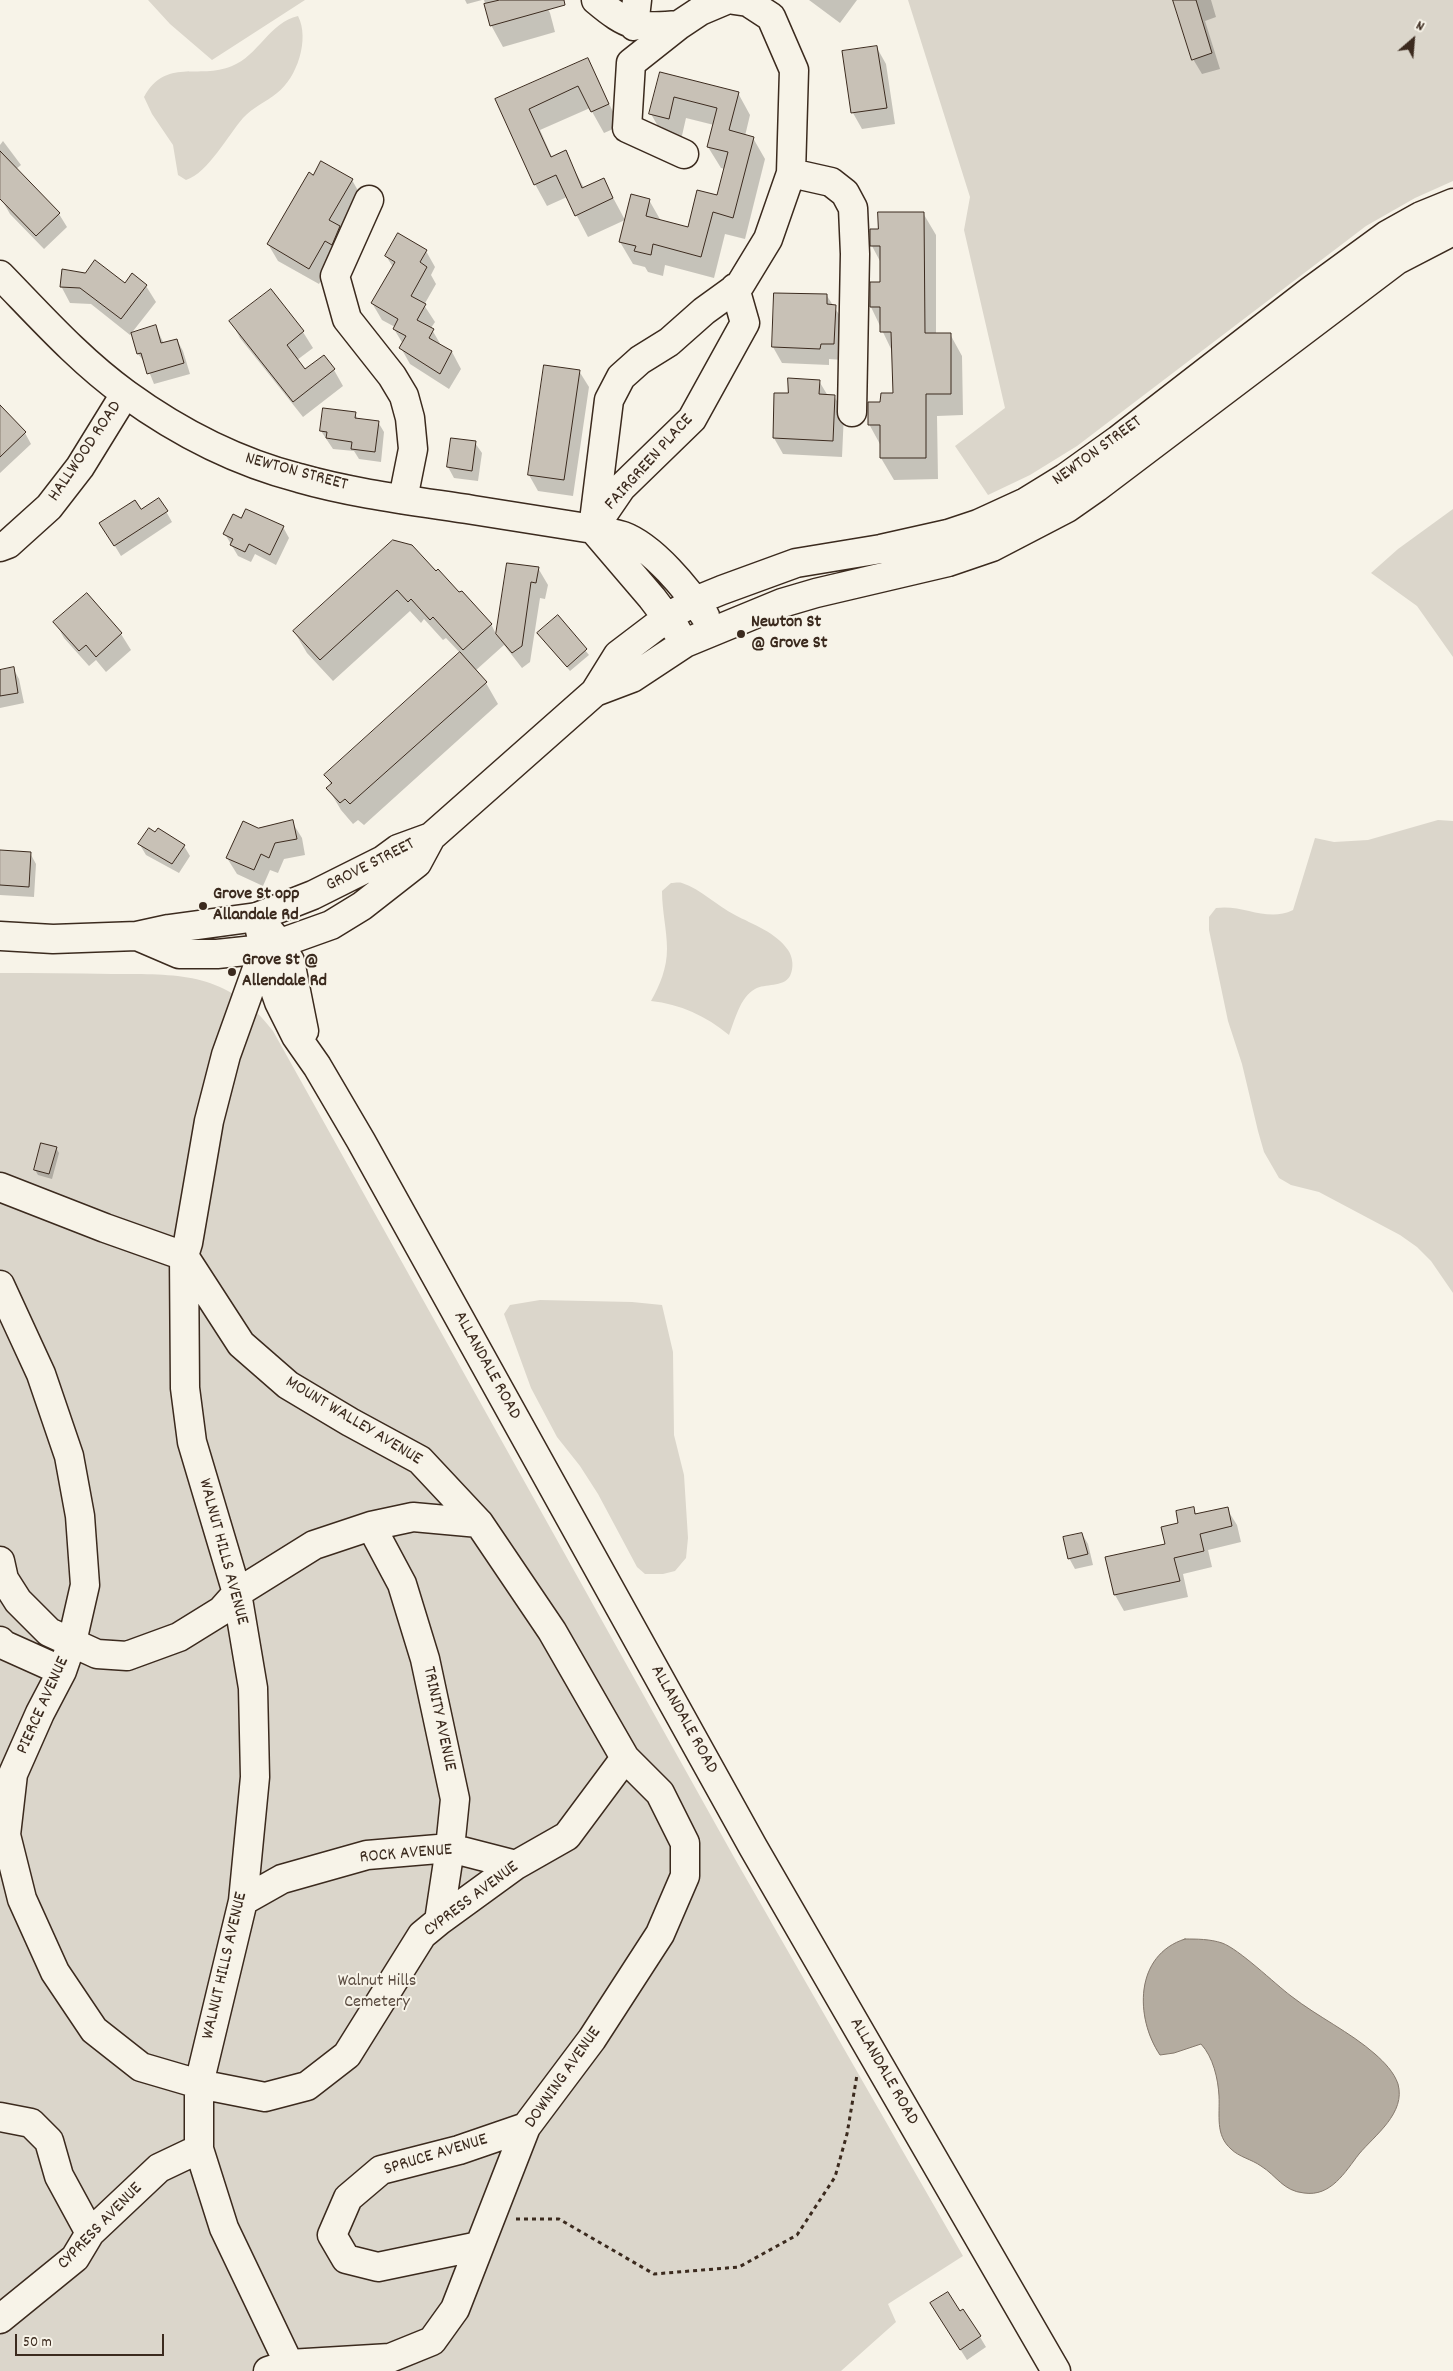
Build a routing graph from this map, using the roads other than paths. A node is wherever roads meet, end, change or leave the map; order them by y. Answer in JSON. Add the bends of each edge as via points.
{"nodes":[{"id":1,"x":596,"y":0,"type":"edge"},
{"id":2,"x":726,"y":0,"type":"edge"},
{"id":3,"x":734,"y":0,"type":"edge"},
{"id":4,"x":635,"y":13,"type":"edge"},
{"id":5,"x":679,"y":25,"type":"junction"},
{"id":6,"x":684,"y":154,"type":"dead end"},
{"id":7,"x":791,"y":173,"type":"junction"},
{"id":8,"x":369,"y":200,"type":"dead end"},
{"id":9,"x":1453,"y":203,"type":"edge"},
{"id":10,"x":1453,"y":230,"type":"edge"},
{"id":11,"x":0,"y":275,"type":"edge"},
{"id":12,"x":735,"y":288,"type":"junction"},
{"id":13,"x":125,"y":394,"type":"junction"},
{"id":14,"x":852,"y":412,"type":"dead end"},
{"id":15,"x":403,"y":499,"type":"junction"},
{"id":16,"x":593,"y":529,"type":"junction"},
{"id":17,"x":0,"y":548,"type":"edge"},
{"id":18,"x":695,"y":601,"type":"junction"},
{"id":19,"x":668,"y":617,"type":"junction"},
{"id":20,"x":714,"y":630,"type":"junction"},
{"id":21,"x":685,"y":643,"type":"junction"},
{"id":22,"x":595,"y":692,"type":"junction"},
{"id":23,"x":390,"y":870,"type":"junction"},
{"id":24,"x":258,"y":917,"type":"junction"},
{"id":25,"x":0,"y":936,"type":"edge"},
{"id":26,"x":137,"y":936,"type":"junction"},
{"id":27,"x":272,"y":946,"type":"junction"},
{"id":28,"x":0,"y":1186,"type":"edge"},
{"id":29,"x":184,"y":1256,"type":"junction"},
{"id":30,"x":0,"y":1285,"type":"edge"},
{"id":31,"x":479,"y":1524,"type":"junction"},
{"id":32,"x":371,"y":1526,"type":"junction"},
{"id":33,"x":0,"y":1561,"type":"edge"},
{"id":34,"x":237,"y":1593,"type":"junction"},
{"id":35,"x":0,"y":1641,"type":"edge"},
{"id":36,"x":72,"y":1642,"type":"junction"},
{"id":37,"x":62,"y":1671,"type":"junction"},
{"id":38,"x":625,"y":1758,"type":"junction"},
{"id":39,"x":450,"y":1848,"type":"junction"},
{"id":40,"x":516,"y":1865,"type":"junction"},
{"id":41,"x":244,"y":1901,"type":"junction"},
{"id":42,"x":439,"y":1920,"type":"junction"},
{"id":43,"x":199,"y":2084,"type":"junction"},
{"id":44,"x":0,"y":2117,"type":"edge"},
{"id":45,"x":526,"y":2127,"type":"junction"},
{"id":46,"x":199,"y":2149,"type":"junction"},
{"id":47,"x":90,"y":2233,"type":"junction"},
{"id":48,"x":479,"y":2246,"type":"junction"},
{"id":49,"x":0,"y":2319,"type":"edge"},
{"id":50,"x":278,"y":2367,"type":"edge"},
{"id":51,"x":1046,"y":2367,"type":"edge"}],
"edges":[{"from":1,"to":4,"type":"main road","via":[[614,16]]},
{"from":2,"to":5,"type":"main road"},
{"from":3,"to":7,"type":"main road","name":"FAIRGREEN PLACE","via":[[748,2],[771,17],[794,70]]},
{"from":4,"to":5,"type":"main road","via":[[652,28]]},
{"from":5,"to":6,"type":"main road","via":[[631,63],[627,128]]},
{"from":7,"to":12,"type":"main road","name":"FAIRGREEN PLACE","via":[[768,240]]},
{"from":7,"to":14,"type":"main road","via":[[831,182],[845,193],[853,208]]},
{"from":8,"to":15,"type":"main road","via":[[335,276],[347,319],[404,396],[413,449]]},
{"from":9,"to":18,"type":"main road","name":"NEWTON STREET","via":[[1387,235],[1118,440],[1026,502],[948,534],[796,563]]},
{"from":10,"to":20,"type":"main road","name":"NEWTON STREET","via":[[1397,260],[1097,487],[1035,526],[956,560],[816,592]]},
{"from":11,"to":13,"type":"main road","name":"NEWTON STREET","via":[[66,343]]},
{"from":12,"to":16,"type":"main road","name":"FAIRGREEN PLACE","via":[[745,323],[692,419],[621,488]]},
{"from":12,"to":16,"type":"main road","name":"FAIRGREEN PLACE","via":[[621,377],[609,400]]},
{"from":13,"to":15,"type":"main road","name":"NEWTON STREET","via":[[169,423],[239,458],[299,478]]},
{"from":13,"to":17,"type":"main road","name":"HALLWOOD ROAD","via":[[80,467],[50,506]]},
{"from":15,"to":16,"type":"main road","name":"NEWTON STREET"},
{"from":16,"to":18,"type":"main road","name":"NEWTON STREET","via":[[624,536],[647,550]]},
{"from":16,"to":19,"type":"main road"},
{"from":18,"to":19,"type":"main road","name":"NEWTON STREET"},
{"from":18,"to":20,"type":"main road","name":"NEWTON STREET"},
{"from":19,"to":21,"type":"main road"},
{"from":19,"to":22,"type":"main road","name":"GROVE STREET","via":[[618,655]]},
{"from":20,"to":21,"type":"main road","name":"NEWTON STREET"},
{"from":21,"to":22,"type":"main road","name":"GROVE STREET","via":[[632,678]]},
{"from":22,"to":23,"type":"main road","name":"GROVE STREET","via":[[431,837],[398,849]]},
{"from":23,"to":24,"type":"main road","name":"GROVE STREET"},
{"from":23,"to":27,"type":"main road","name":"GROVE STREET","via":[[330,925]]},
{"from":24,"to":26,"type":"main road","name":"GROVE STREET"},
{"from":24,"to":27,"type":"main road","name":"ALLANDALE ROAD"},
{"from":25,"to":26,"type":"main road","name":"GROVE STREET","via":[[53,939]]},
{"from":26,"to":27,"type":"main road","name":"GROVE STREET","via":[[179,954],[218,954]]},
{"from":27,"to":29,"type":"main road","via":[[226,1054],[209,1121]]},
{"from":27,"to":51,"type":"main road","name":"ALLANDALE ROAD","via":[[271,979],[296,1036],[362,1141],[753,1847],[863,2036]]},
{"from":28,"to":29,"type":"main road"},
{"from":29,"to":31,"type":"main road","name":"MOUNT WALLEY AVENUE","via":[[241,1344],[288,1385],[420,1460]]},
{"from":29,"to":34,"type":"main road","name":"WALNUT HILLS AVENUE","via":[[185,1388],[192,1442]]},
{"from":30,"to":36,"type":"main road","name":"PIERCE AVENUE","via":[[41,1374],[69,1456],[80,1516],[85,1585]]},
{"from":31,"to":32,"type":"main road","via":[[414,1517]]},
{"from":31,"to":38,"type":"main road","name":"MOUNT WALLEY AVENUE","via":[[552,1631]]},
{"from":32,"to":34,"type":"main road","via":[[314,1545]]},
{"from":32,"to":39,"type":"main road","name":"TRINITY AVENUE","via":[[402,1584],[425,1659],[455,1800]]},
{"from":33,"to":36,"type":"main road","via":[[4,1578],[18,1601],[49,1632]]},
{"from":34,"to":36,"type":"main road","via":[[221,1610],[179,1637],[127,1656],[97,1654]]},
{"from":34,"to":41,"type":"main road","name":"WALNUT HILLS AVENUE","via":[[253,1688],[255,1777]]},
{"from":35,"to":37,"type":"main road"},
{"from":36,"to":37,"type":"main road","name":"PIERCE AVENUE"},
{"from":37,"to":43,"type":"main road","name":"PIERCE AVENUE","via":[[13,1774],[6,1836],[22,1899],[55,1972],[94,2030],[141,2067]]},
{"from":38,"to":40,"type":"main road","name":"CYPRESS AVENUE","via":[[567,1836]]},
{"from":38,"to":45,"type":"main road","name":"DOWNING AVENUE","via":[[660,1793],[685,1843],[685,1876],[655,1942],[592,2039]]},
{"from":39,"to":40,"type":"main road","name":"ROCK AVENUE"},
{"from":39,"to":41,"type":"main road","name":"ROCK AVENUE","via":[[367,1855],[282,1879]]},
{"from":39,"to":42,"type":"main road","name":"TRINITY AVENUE"},
{"from":40,"to":42,"type":"main road","name":"CYPRESS AVENUE"},
{"from":41,"to":43,"type":"main road","name":"WALNUT HILLS AVENUE"},
{"from":42,"to":43,"type":"main road","name":"CYPRESS AVENUE","via":[[422,1935],[348,2055],[307,2086],[265,2097]]},
{"from":43,"to":46,"type":"main road"},
{"from":44,"to":47,"type":"main road","via":[[31,2123],[49,2141],[59,2176]]},
{"from":45,"to":48,"type":"main road","name":"DOWNING AVENUE"},
{"from":45,"to":48,"type":"main road","name":"SPRUCE AVENUE","via":[[459,2150],[381,2170],[348,2198],[332,2235],[346,2259],[378,2267]]},
{"from":46,"to":47,"type":"main road","name":"CYPRESS AVENUE","via":[[159,2168]]},
{"from":46,"to":50,"type":"main road","via":[[224,2228]]},
{"from":47,"to":49,"type":"main road","name":"CYPRESS AVENUE","via":[[75,2258]]},
{"from":48,"to":50,"type":"main road","name":"DOWNING AVENUE","via":[[455,2309],[432,2341],[390,2358]]}]}
